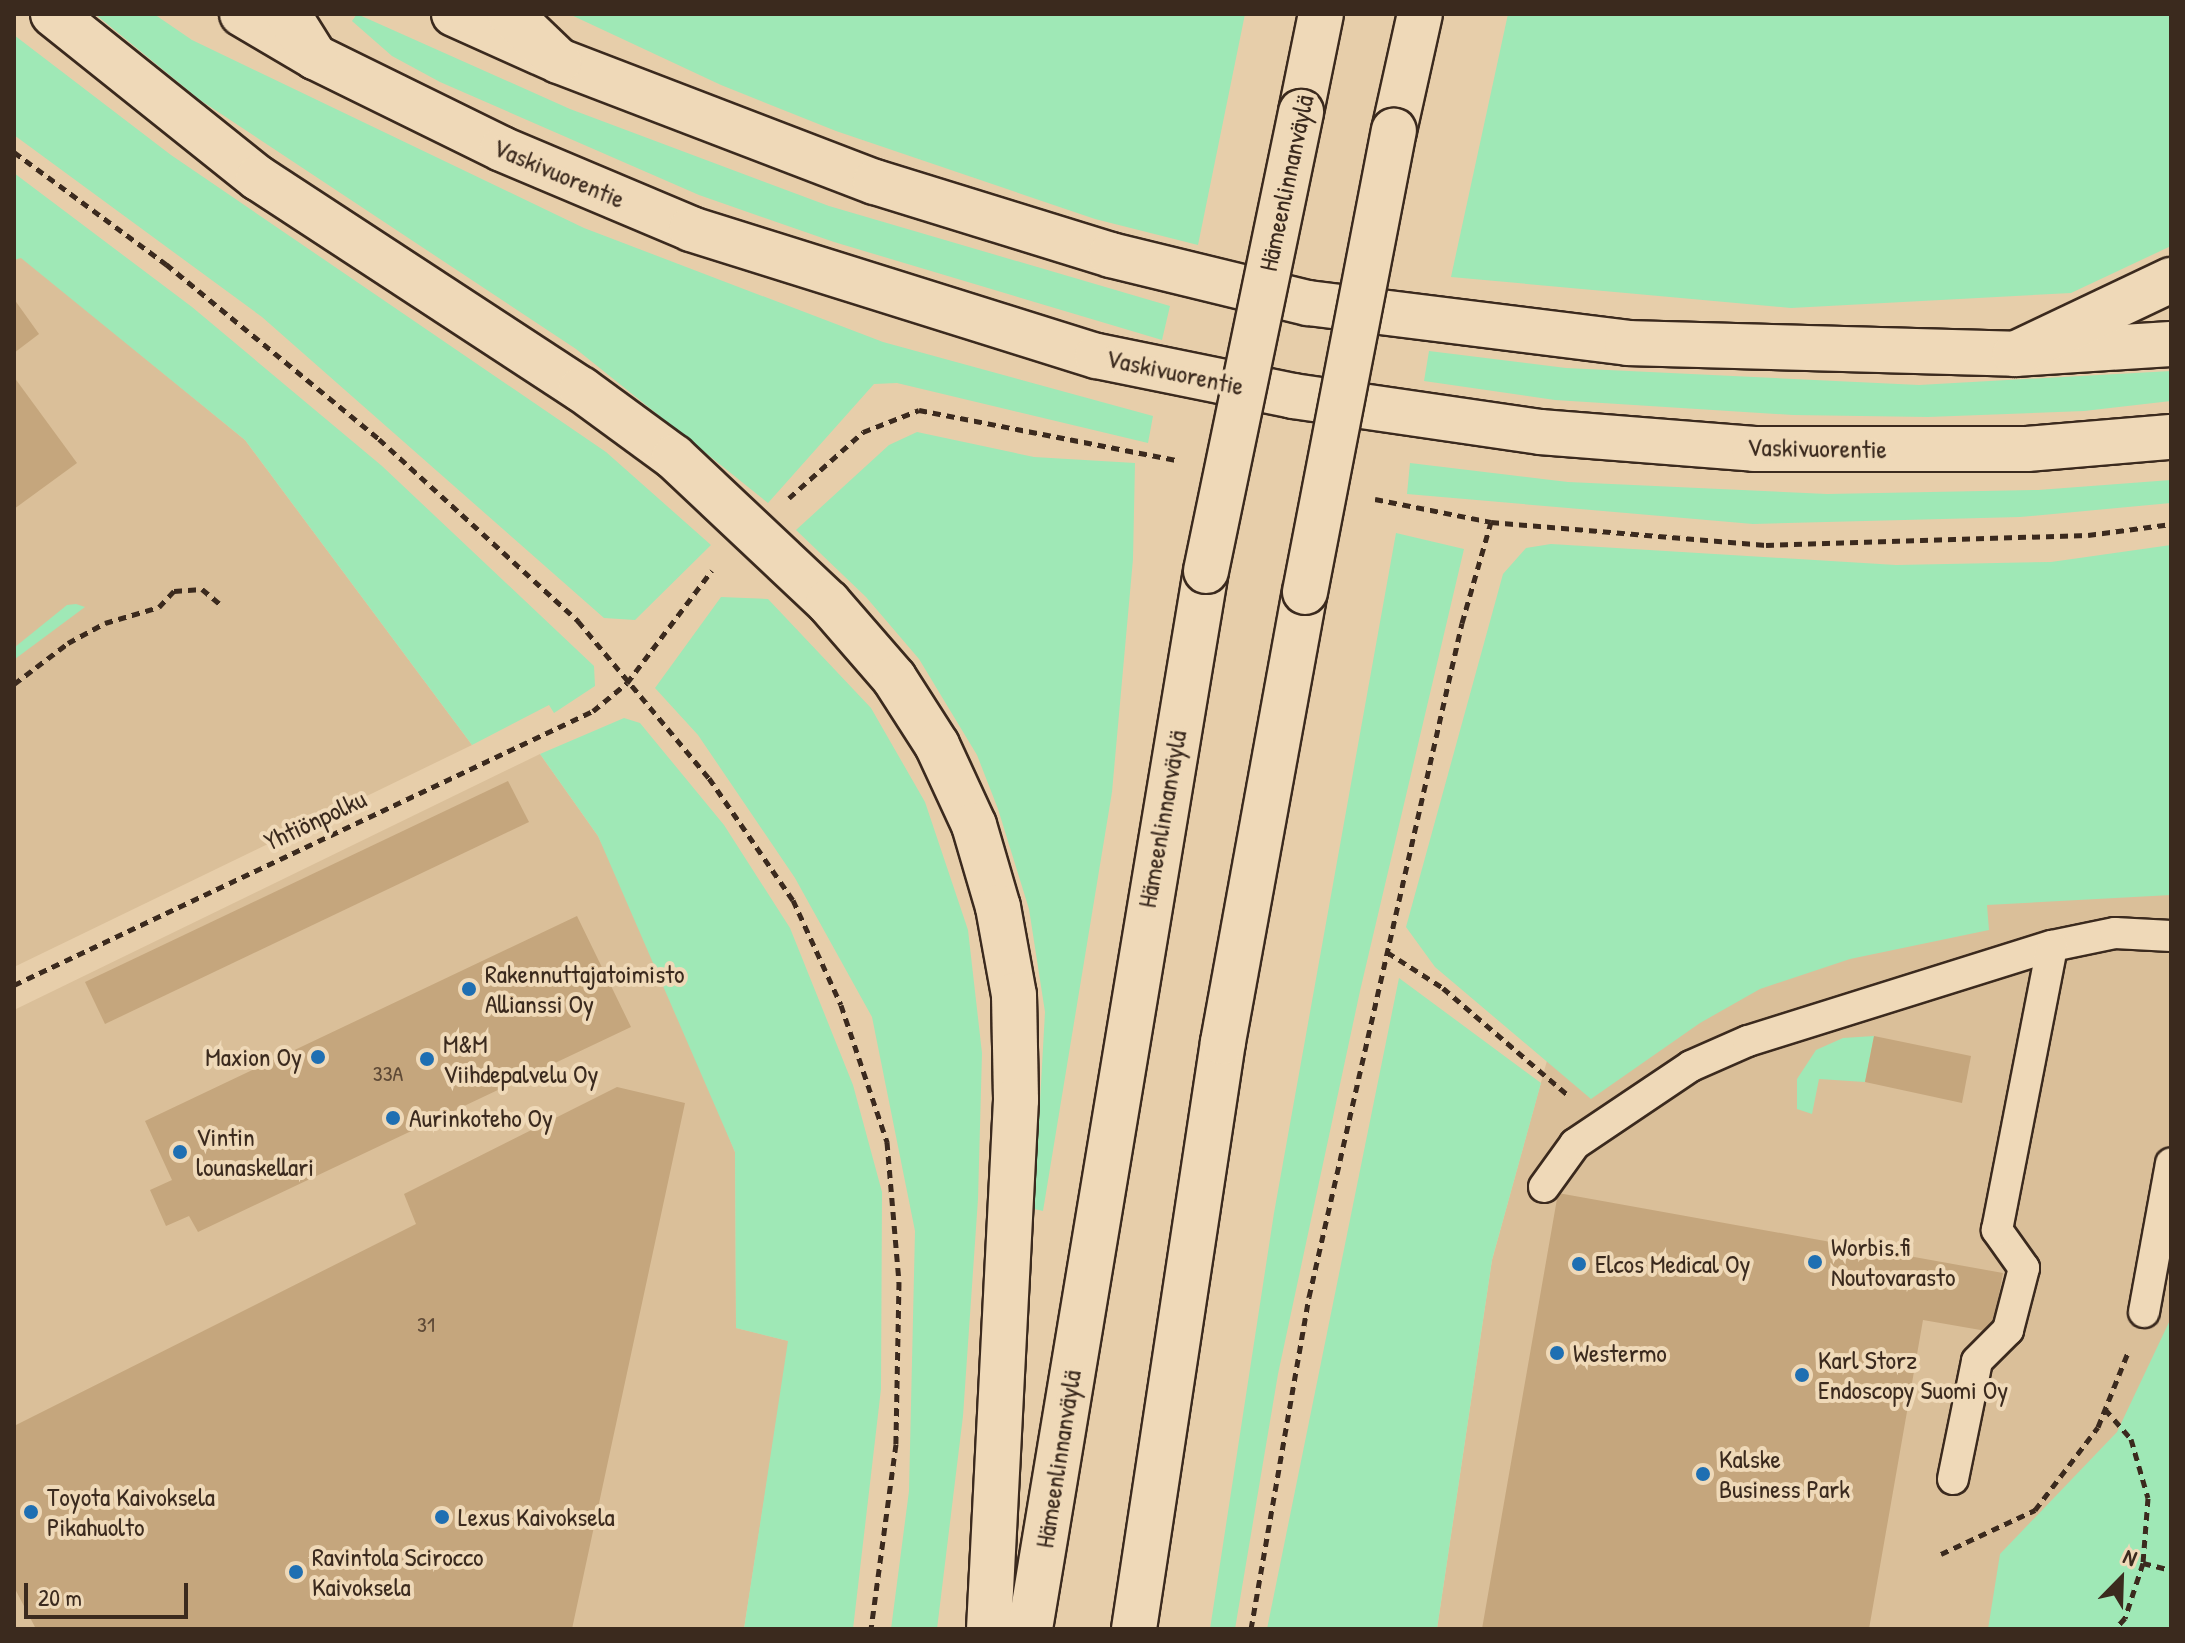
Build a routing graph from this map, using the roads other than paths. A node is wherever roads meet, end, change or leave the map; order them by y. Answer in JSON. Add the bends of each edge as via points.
{"nodes":[{"id":1,"x":53,"y":14,"type":"edge"},
{"id":2,"x":242,"y":14,"type":"edge"},
{"id":3,"x":288,"y":14,"type":"edge"},
{"id":4,"x":454,"y":14,"type":"edge"},
{"id":5,"x":510,"y":14,"type":"edge"},
{"id":6,"x":1321,"y":14,"type":"edge"},
{"id":7,"x":1436,"y":14,"type":"edge"},
{"id":8,"x":1417,"y":32,"type":"edge"},
{"id":9,"x":315,"y":57,"type":"junction"},
{"id":10,"x":559,"y":61,"type":"junction"},
{"id":11,"x":2171,"y":280,"type":"edge"},
{"id":12,"x":2171,"y":344,"type":"edge"},
{"id":13,"x":2015,"y":354,"type":"junction"},
{"id":14,"x":2171,"y":437,"type":"edge"},
{"id":15,"x":2171,"y":936,"type":"edge"},
{"id":16,"x":2052,"y":946,"type":"junction"},
{"id":17,"x":2171,"y":1163,"type":"edge"},
{"id":18,"x":1544,"y":1187,"type":"dead end"},
{"id":19,"x":2144,"y":1312,"type":"road end"},
{"id":20,"x":1953,"y":1479,"type":"dead end"},
{"id":21,"x":989,"y":1629,"type":"edge"},
{"id":22,"x":1030,"y":1629,"type":"edge"},
{"id":23,"x":1134,"y":1629,"type":"edge"}],
"edges":[{"from":1,"to":21,"type":"main road","via":[[258,178],[581,389],[674,457],[828,602],[894,678],[937,745],[974,825],[998,907],[1014,995],[1016,1100]]},
{"from":2,"to":9,"type":"main road","name":"Vaskivuorentie"},
{"from":3,"to":9,"type":"main road"},
{"from":4,"to":10,"type":"main road"},
{"from":5,"to":10,"type":"main road"},
{"from":6,"to":22,"type":"main road","name":"Hämeenlinnanväylä","bridge":true,"via":[[1206,571]]},
{"from":7,"to":8,"type":"main road"},
{"from":8,"to":23,"type":"main road","bridge":true,"via":[[1305,592],[1223,1042]]},
{"from":9,"to":14,"type":"main road","name":"Vaskivuorentie","via":[[502,149],[691,229],[858,285],[1127,362],[1293,396],[1540,432],[1754,449],[2027,449]]},
{"from":10,"to":13,"type":"main road","via":[[875,182],[1111,255],[1308,303],[1627,343]]},
{"from":11,"to":13,"type":"main road"},
{"from":12,"to":13,"type":"main road"},
{"from":15,"to":16,"type":"lane","via":[[2115,933]]},
{"from":16,"to":18,"type":"lane","via":[[1748,1041],[1691,1066],[1575,1144]]},
{"from":16,"to":20,"type":"lane","via":[[1997,1230],[2024,1268],[2008,1330],[1977,1361]]},
{"from":17,"to":19,"type":"lane"}]}
